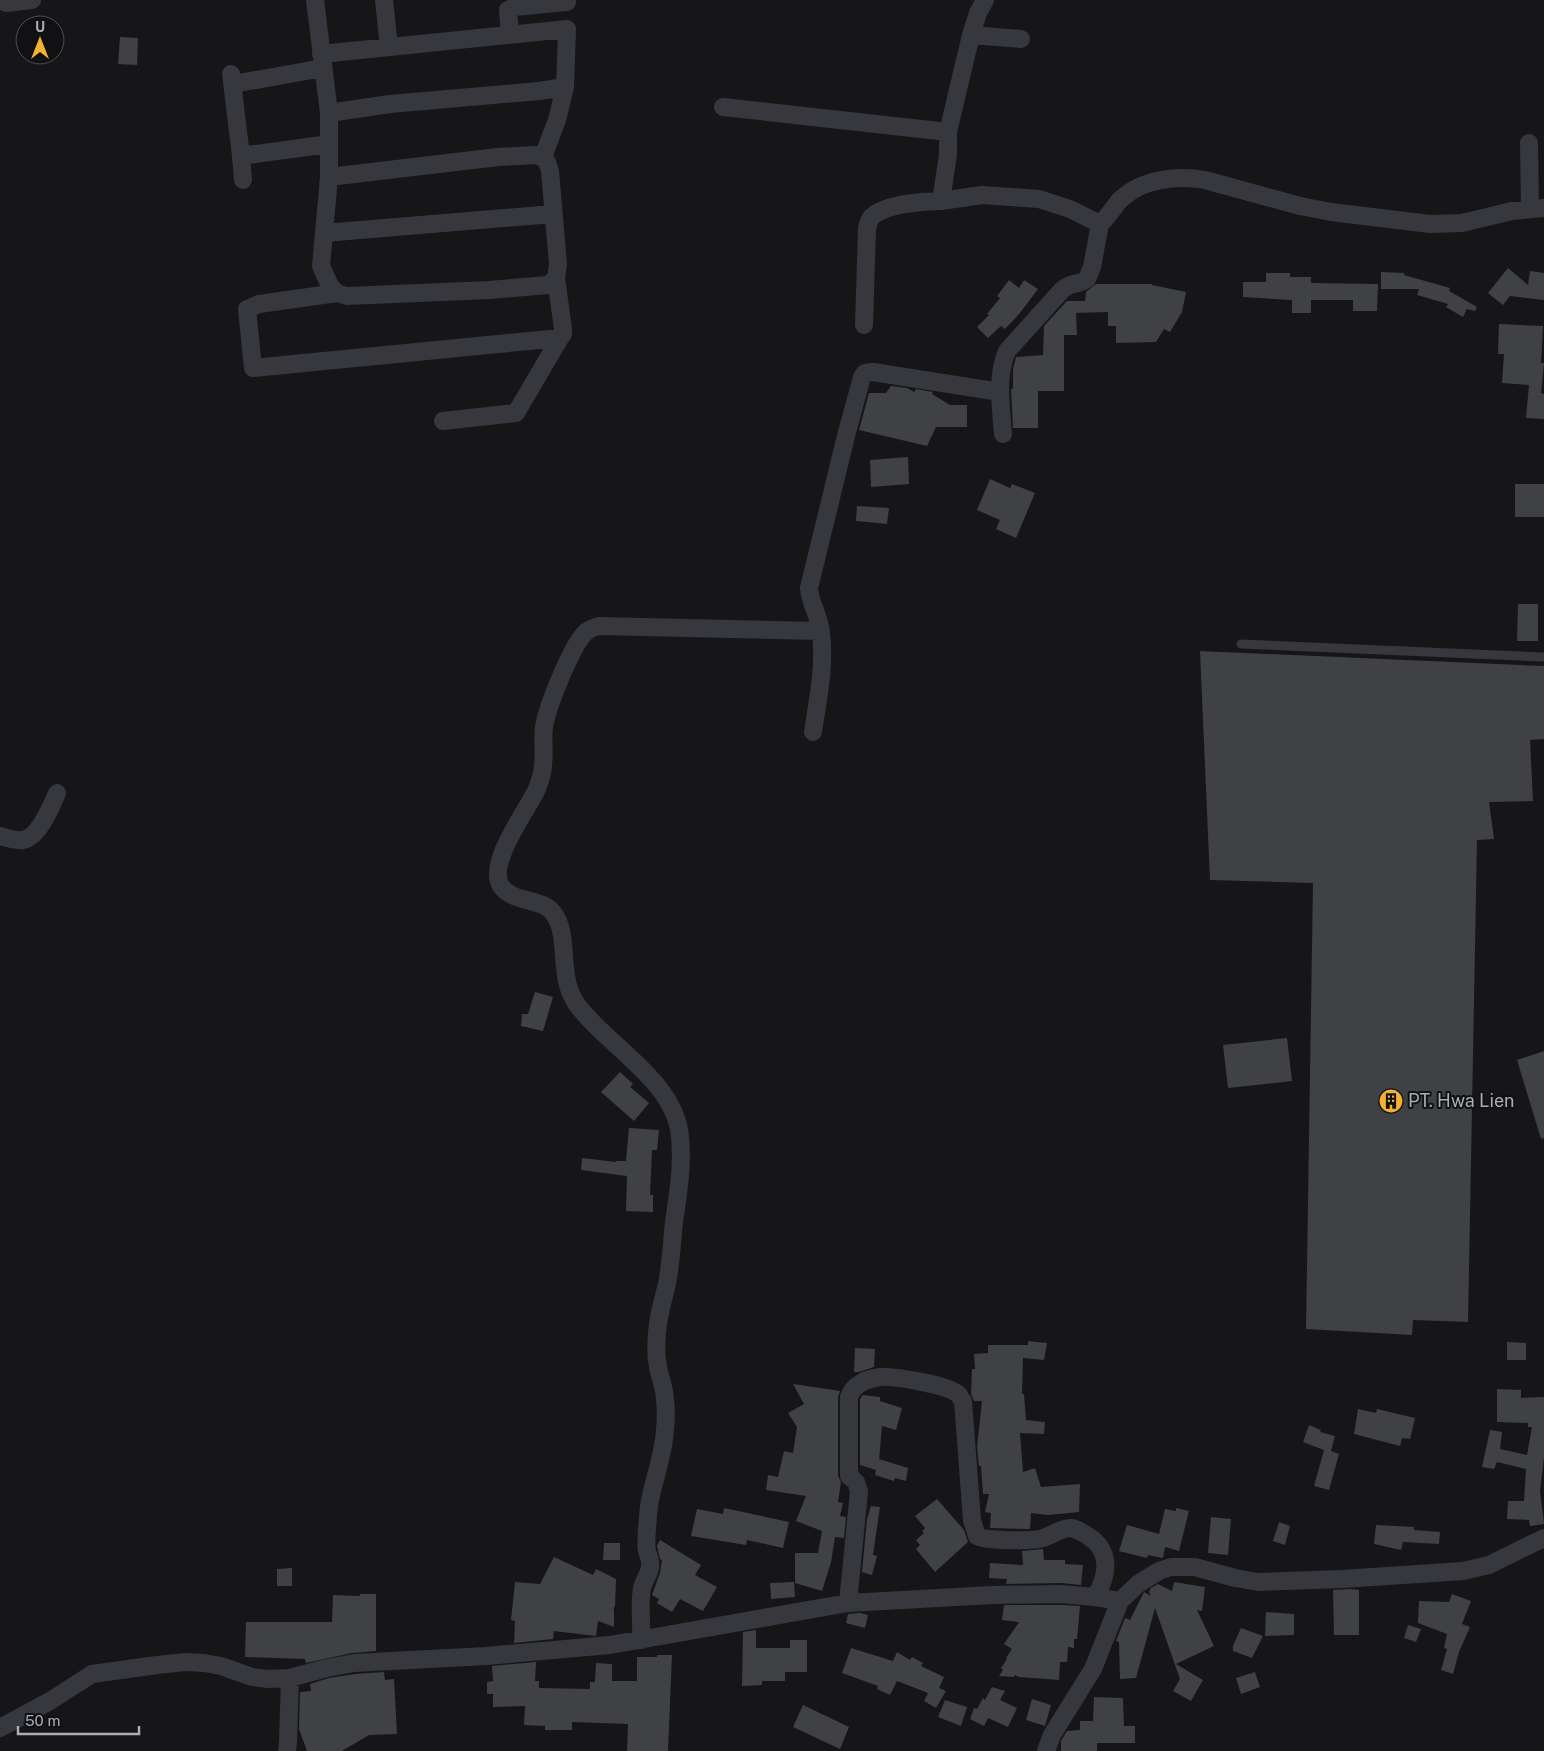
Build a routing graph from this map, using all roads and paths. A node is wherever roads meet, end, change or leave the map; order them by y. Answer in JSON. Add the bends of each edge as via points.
{"nodes":[{"id":1,"x":32,"y":0,"type":"edge"},
{"id":2,"x":315,"y":0,"type":"edge"},
{"id":3,"x":384,"y":0,"type":"edge"},
{"id":4,"x":985,"y":0,"type":"edge"},
{"id":5,"x":567,"y":1,"type":"edge"},
{"id":6,"x":4,"y":5,"type":"edge"},
{"id":7,"x":567,"y":29,"type":"junction"},
{"id":8,"x":510,"y":35,"type":"junction"},
{"id":9,"x":971,"y":35,"type":"junction"},
{"id":10,"x":1020,"y":39,"type":"dead end"},
{"id":11,"x":389,"y":47,"type":"junction"},
{"id":12,"x":322,"y":61,"type":"junction"},
{"id":13,"x":565,"y":87,"type":"junction"},
{"id":14,"x":723,"y":107,"type":"dead end"},
{"id":15,"x":329,"y":113,"type":"junction"},
{"id":16,"x":948,"y":132,"type":"junction"},
{"id":17,"x":1529,"y":143,"type":"dead end"},
{"id":18,"x":329,"y":144,"type":"junction"},
{"id":19,"x":241,"y":156,"type":"junction"},
{"id":20,"x":542,"y":157,"type":"junction"},
{"id":21,"x":329,"y":177,"type":"junction"},
{"id":22,"x":243,"y":180,"type":"dead end"},
{"id":23,"x":941,"y":201,"type":"junction"},
{"id":24,"x":1537,"y":208,"type":"edge"},
{"id":25,"x":553,"y":214,"type":"junction"},
{"id":26,"x":1100,"y":224,"type":"junction"},
{"id":27,"x":324,"y":233,"type":"junction"},
{"id":28,"x":556,"y":278,"type":"junction"},
{"id":29,"x":337,"y":293,"type":"junction"},
{"id":30,"x":864,"y":325,"type":"dead end"},
{"id":31,"x":560,"y":338,"type":"junction"},
{"id":32,"x":1000,"y":392,"type":"junction"},
{"id":33,"x":443,"y":420,"type":"dead end"},
{"id":34,"x":1003,"y":434,"type":"dead end"},
{"id":35,"x":821,"y":631,"type":"junction"},
{"id":36,"x":1242,"y":644,"type":"dead end"},
{"id":37,"x":1544,"y":657,"type":"edge"},
{"id":38,"x":813,"y":732,"type":"dead end"},
{"id":39,"x":57,"y":793,"type":"dead end"},
{"id":40,"x":0,"y":836,"type":"edge"},
{"id":41,"x":1544,"y":1538,"type":"edge"},
{"id":42,"x":1095,"y":1596,"type":"junction"},
{"id":43,"x":1120,"y":1601,"type":"junction"},
{"id":44,"x":848,"y":1603,"type":"junction"},
{"id":45,"x":641,"y":1640,"type":"junction"},
{"id":46,"x":290,"y":1678,"type":"junction"},
{"id":47,"x":0,"y":1728,"type":"edge"},
{"id":48,"x":286,"y":1751,"type":"edge"},
{"id":49,"x":1046,"y":1751,"type":"edge"}],
"edges":[{"from":1,"to":6,"type":"street"},
{"from":2,"to":12,"type":"street"},
{"from":3,"to":11,"type":"street"},
{"from":4,"to":9,"type":"street"},
{"from":5,"to":7,"type":"street"},
{"from":5,"to":8,"type":"street","via":[[508,10]]},
{"from":7,"to":8,"type":"street"},
{"from":7,"to":13,"type":"street"},
{"from":8,"to":11,"type":"street"},
{"from":9,"to":10,"type":"street"},
{"from":9,"to":16,"type":"street"},
{"from":11,"to":12,"type":"street"},
{"from":12,"to":15,"type":"street"},
{"from":12,"to":19,"type":"street","via":[[232,79]]},
{"from":13,"to":15,"type":"street"},
{"from":13,"to":20,"type":"street","via":[[557,120]]},
{"from":14,"to":16,"type":"street"},
{"from":15,"to":18,"type":"street"},
{"from":16,"to":23,"type":"street"},
{"from":17,"to":24,"type":"street"},
{"from":18,"to":19,"type":"street"},
{"from":18,"to":21,"type":"street"},
{"from":19,"to":22,"type":"street"},
{"from":20,"to":21,"type":"street","via":[[498,157]]},
{"from":20,"to":25,"type":"street","via":[[550,171]]},
{"from":21,"to":27,"type":"street"},
{"from":23,"to":26,"type":"street","via":[[982,195],[1039,199],[1070,209]]},
{"from":23,"to":30,"type":"street","via":[[892,208],[873,215],[869,221]]},
{"from":24,"to":26,"type":"street","via":[[1462,223],[1430,224],[1331,212],[1189,178],[1159,180],[1131,191]]},
{"from":25,"to":27,"type":"street"},
{"from":25,"to":28,"type":"street","via":[[558,264]]},
{"from":26,"to":32,"type":"street","via":[[1088,279],[1067,285],[1007,352],[1003,360]]},
{"from":27,"to":29,"type":"street","via":[[321,266]]},
{"from":28,"to":29,"type":"street","via":[[548,285],[489,290],[347,296]]},
{"from":28,"to":31,"type":"street","via":[[563,329]]},
{"from":29,"to":31,"type":"street","via":[[260,304],[247,309],[253,368]]},
{"from":31,"to":33,"type":"street","via":[[516,413]]},
{"from":32,"to":34,"type":"street"},
{"from":32,"to":35,"type":"street","via":[[873,372],[862,377],[809,588]]},
{"from":35,"to":38,"type":"street","via":[[822,675]]},
{"from":35,"to":45,"type":"street","via":[[599,626],[590,629],[577,644],[556,689],[544,725],[543,771],[537,791],[513,832],[498,868],[497,877],[508,892],[553,912],[560,929],[568,990],[576,1004],[664,1096],[675,1113],[680,1135],[681,1172],[657,1334],[657,1364],[666,1401],[666,1431],[649,1510],[646,1546],[651,1564],[642,1588]]},
{"from":36,"to":37,"type":"lane"},
{"from":39,"to":40,"type":"street","via":[[44,820],[31,837],[18,840]]},
{"from":41,"to":43,"type":"street","via":[[1489,1565],[1463,1571],[1258,1582],[1195,1566],[1171,1566],[1138,1584]]},
{"from":42,"to":43,"type":"street"},
{"from":42,"to":44,"type":"street","via":[[992,1595]]},
{"from":42,"to":44,"type":"street","via":[[1104,1577],[1106,1559],[1092,1538],[1078,1530],[1061,1529],[1038,1540],[977,1536],[972,1520],[963,1401],[959,1395],[925,1382],[880,1377],[859,1384],[849,1397],[849,1476],[856,1482],[858,1490]]},
{"from":43,"to":49,"type":"street","via":[[1093,1669],[1052,1735]]},
{"from":44,"to":45,"type":"street"},
{"from":45,"to":46,"type":"street","via":[[486,1656],[354,1664]]},
{"from":46,"to":47,"type":"street","via":[[268,1679],[204,1663],[108,1671],[92,1674],[50,1702]]},
{"from":46,"to":48,"type":"street"}]}
